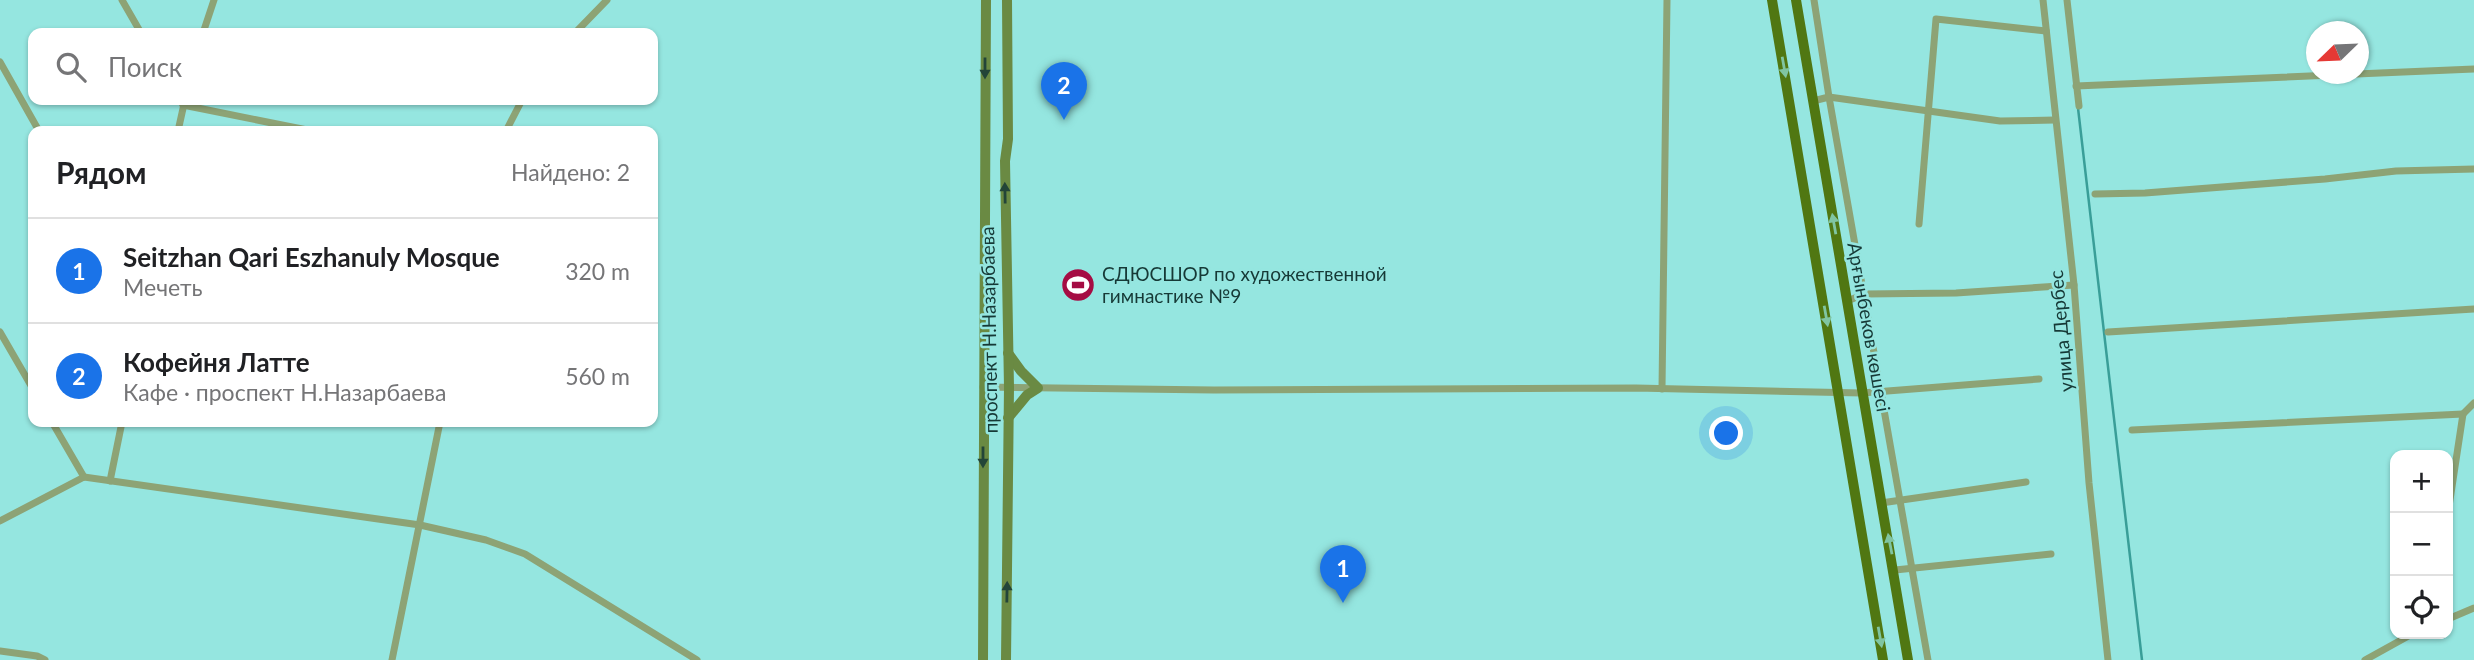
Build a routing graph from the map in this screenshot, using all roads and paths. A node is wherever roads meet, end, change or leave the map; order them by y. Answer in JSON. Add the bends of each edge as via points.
{"nodes":[{"id":1,"x":122,"y":0,"type":"edge"},
{"id":2,"x":214,"y":0,"type":"edge"},
{"id":3,"x":607,"y":0,"type":"edge"},
{"id":4,"x":986,"y":0,"type":"edge"},
{"id":5,"x":1007,"y":0,"type":"edge"},
{"id":6,"x":1667,"y":0,"type":"edge"},
{"id":7,"x":1772,"y":0,"type":"edge"},
{"id":8,"x":1796,"y":0,"type":"edge"},
{"id":9,"x":1814,"y":0,"type":"edge"},
{"id":10,"x":2043,"y":0,"type":"edge"},
{"id":11,"x":2067,"y":0,"type":"edge"},
{"id":12,"x":138,"y":28,"type":"edge"},
{"id":13,"x":204,"y":28,"type":"edge"},
{"id":14,"x":580,"y":28,"type":"edge"},
{"id":15,"x":2046,"y":31,"type":"junction"},
{"id":16,"x":0,"y":62,"type":"edge"},
{"id":17,"x":2474,"y":69,"type":"edge"},
{"id":18,"x":2076,"y":86,"type":"junction"},
{"id":19,"x":1829,"y":97,"type":"junction"},
{"id":20,"x":1813,"y":101,"type":"junction"},
{"id":21,"x":182,"y":105,"type":"edge"},
{"id":22,"x":196,"y":105,"type":"edge"},
{"id":23,"x":519,"y":105,"type":"edge"},
{"id":24,"x":2079,"y":106,"type":"dead end"},
{"id":25,"x":1928,"y":110,"type":"junction"},
{"id":26,"x":2055,"y":120,"type":"junction"},
{"id":27,"x":36,"y":126,"type":"edge"},
{"id":28,"x":179,"y":126,"type":"edge"},
{"id":29,"x":290,"y":126,"type":"edge"},
{"id":30,"x":509,"y":126,"type":"edge"},
{"id":31,"x":2474,"y":169,"type":"edge"},
{"id":32,"x":2095,"y":194,"type":"dead end"},
{"id":33,"x":1919,"y":224,"type":"dead end"},
{"id":34,"x":2074,"y":285,"type":"junction"},
{"id":35,"x":1865,"y":294,"type":"junction"},
{"id":36,"x":1847,"y":301,"type":"junction"},
{"id":37,"x":2474,"y":309,"type":"edge"},
{"id":38,"x":0,"y":332,"type":"edge"},
{"id":39,"x":2108,"y":332,"type":"dead end"},
{"id":40,"x":1008,"y":352,"type":"junction"},
{"id":41,"x":2039,"y":379,"type":"dead end"},
{"id":42,"x":28,"y":380,"type":"edge"},
{"id":43,"x":984,"y":387,"type":"junction"},
{"id":44,"x":1009,"y":387,"type":"junction"},
{"id":45,"x":1038,"y":388,"type":"junction"},
{"id":46,"x":1662,"y":389,"type":"junction"},
{"id":47,"x":1880,"y":391,"type":"junction"},
{"id":48,"x":1839,"y":393,"type":"junction"},
{"id":49,"x":1862,"y":393,"type":"junction"},
{"id":50,"x":2474,"y":402,"type":"edge"},
{"id":51,"x":2463,"y":414,"type":"junction"},
{"id":52,"x":1008,"y":418,"type":"junction"},
{"id":53,"x":55,"y":427,"type":"edge"},
{"id":54,"x":121,"y":427,"type":"edge"},
{"id":55,"x":439,"y":427,"type":"edge"},
{"id":56,"x":2132,"y":430,"type":"dead end"},
{"id":57,"x":84,"y":477,"type":"junction"},
{"id":58,"x":2453,"y":480,"type":"edge"},
{"id":59,"x":110,"y":481,"type":"junction"},
{"id":60,"x":2026,"y":481,"type":"dead end"},
{"id":61,"x":1898,"y":500,"type":"junction"},
{"id":62,"x":1881,"y":503,"type":"junction"},
{"id":63,"x":0,"y":520,"type":"edge"},
{"id":64,"x":420,"y":525,"type":"junction"},
{"id":65,"x":2051,"y":554,"type":"dead end"},
{"id":66,"x":1912,"y":568,"type":"junction"},
{"id":67,"x":1895,"y":570,"type":"junction"},
{"id":68,"x":2474,"y":608,"type":"edge"},
{"id":69,"x":2453,"y":617,"type":"edge"},
{"id":70,"x":2403,"y":639,"type":"edge"},
{"id":71,"x":0,"y":651,"type":"edge"},
{"id":72,"x":45,"y":660,"type":"edge"},
{"id":73,"x":392,"y":660,"type":"edge"},
{"id":74,"x":697,"y":660,"type":"edge"},
{"id":75,"x":983,"y":660,"type":"edge"},
{"id":76,"x":1006,"y":660,"type":"edge"},
{"id":77,"x":1883,"y":660,"type":"edge"},
{"id":78,"x":1908,"y":660,"type":"edge"},
{"id":79,"x":1928,"y":660,"type":"edge"},
{"id":80,"x":2108,"y":660,"type":"edge"},
{"id":81,"x":2365,"y":660,"type":"edge"}],
"edges":[{"from":1,"to":12,"type":"street"},
{"from":2,"to":13,"type":"street"},
{"from":3,"to":14,"type":"street"},
{"from":4,"to":43,"type":"main road","name":"проспект Н.Назарбаева","one_way":true},
{"from":40,"to":5,"type":"main road","name":"проспект Н.Назарбаева","one_way":true},
{"from":6,"to":46,"type":"street"},
{"from":7,"to":48,"type":"main road","one_way":true},
{"from":8,"to":20,"type":"main road","name":"Арғынбеков көшесі"},
{"from":9,"to":19,"type":"street"},
{"from":10,"to":15,"type":"street","name":"улица Дербес"},
{"from":11,"to":18,"type":"street"},
{"from":15,"to":25,"type":"street","via":[[1936,19]]},
{"from":15,"to":26,"type":"street","name":"улица Дербес"},
{"from":16,"to":27,"type":"street"},
{"from":17,"to":18,"type":"street"},
{"from":18,"to":24,"type":"street"},
{"from":19,"to":20,"type":"street"},
{"from":19,"to":25,"type":"street"},
{"from":19,"to":35,"type":"street"},
{"from":36,"to":20,"type":"main road","name":"Арғынбеков көшесі","one_way":true},
{"from":21,"to":28,"type":"street"},
{"from":22,"to":29,"type":"street"},
{"from":23,"to":30,"type":"street"},
{"from":25,"to":26,"type":"street","via":[[2000,121]]},
{"from":25,"to":33,"type":"street"},
{"from":26,"to":34,"type":"street","name":"улица Дербес"},
{"from":31,"to":32,"type":"street"},
{"from":34,"to":35,"type":"street"},
{"from":34,"to":80,"type":"street","name":"улица Дербес"},
{"from":35,"to":36,"type":"street"},
{"from":35,"to":47,"type":"street"},
{"from":36,"to":49,"type":"main road","name":"Арғынбеков көшесі"},
{"from":37,"to":39,"type":"street"},
{"from":38,"to":42,"type":"street"},
{"from":40,"to":44,"type":"main road","name":"проспект Н.Назарбаева"},
{"from":40,"to":45,"type":"main road"},
{"from":41,"to":47,"type":"street"},
{"from":43,"to":44,"type":"street"},
{"from":43,"to":75,"type":"main road","name":"проспект Н.Назарбаева","one_way":true},
{"from":44,"to":45,"type":"street"},
{"from":44,"to":52,"type":"main road","name":"проспект Н.Назарбаева"},
{"from":45,"to":46,"type":"street"},
{"from":45,"to":52,"type":"main road"},
{"from":46,"to":48,"type":"street"},
{"from":47,"to":49,"type":"street"},
{"from":47,"to":61,"type":"street"},
{"from":48,"to":49,"type":"street"},
{"from":48,"to":77,"type":"main road","one_way":true},
{"from":49,"to":62,"type":"main road","name":"Арғынбеков көшесі"},
{"from":50,"to":51,"type":"street"},
{"from":51,"to":56,"type":"street"},
{"from":51,"to":58,"type":"street"},
{"from":76,"to":52,"type":"main road","name":"проспект Н.Назарбаева","one_way":true},
{"from":53,"to":57,"type":"street"},
{"from":54,"to":59,"type":"street"},
{"from":55,"to":64,"type":"street"},
{"from":57,"to":59,"type":"street"},
{"from":57,"to":63,"type":"street"},
{"from":59,"to":64,"type":"street"},
{"from":60,"to":61,"type":"street"},
{"from":61,"to":62,"type":"street"},
{"from":61,"to":66,"type":"street"},
{"from":67,"to":62,"type":"main road","name":"Арғынбеков көшесі","one_way":true},
{"from":64,"to":73,"type":"street"},
{"from":64,"to":74,"type":"street","via":[[526,554]]},
{"from":65,"to":66,"type":"street"},
{"from":66,"to":67,"type":"street"},
{"from":66,"to":79,"type":"street"},
{"from":67,"to":78,"type":"main road","name":"Арғынбеков көшесі"},
{"from":68,"to":69,"type":"street"},
{"from":70,"to":81,"type":"street"},
{"from":71,"to":72,"type":"street"}]}
